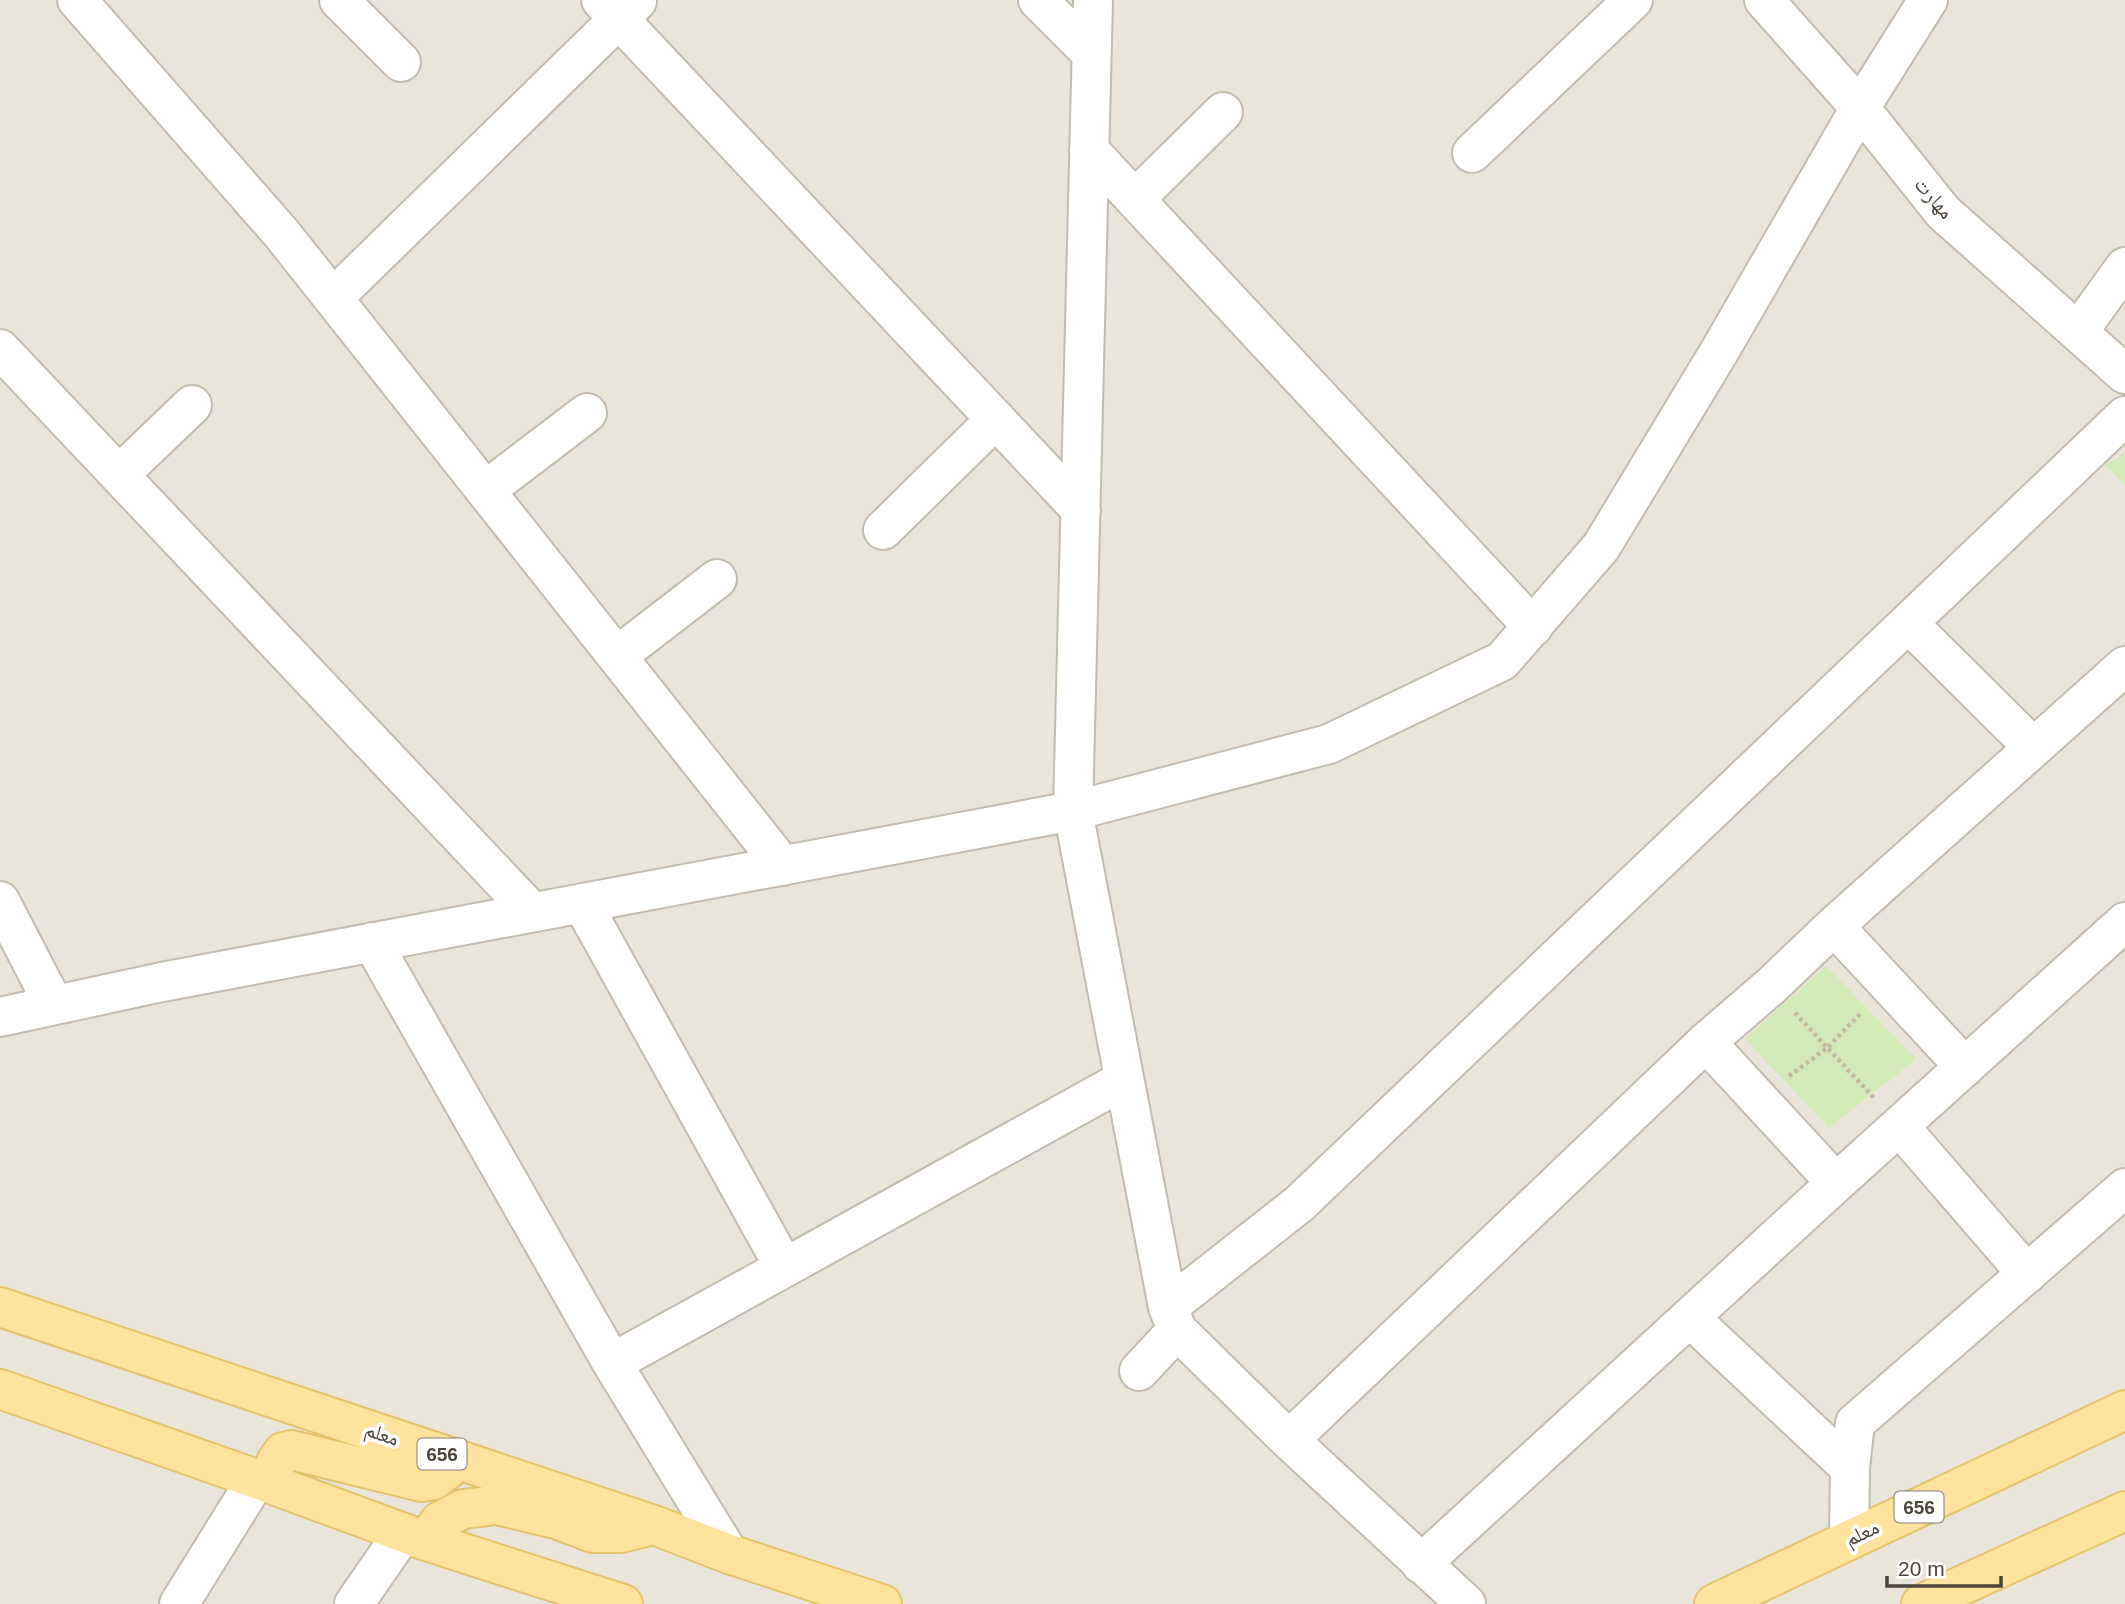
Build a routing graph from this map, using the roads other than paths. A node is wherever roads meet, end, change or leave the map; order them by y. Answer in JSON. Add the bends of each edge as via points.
{"nodes":[{"id":1,"x":77,"y":0,"type":"edge"},
{"id":2,"x":339,"y":0,"type":"edge"},
{"id":3,"x":1038,"y":0,"type":"edge"},
{"id":4,"x":1093,"y":0,"type":"edge"},
{"id":5,"x":1633,"y":0,"type":"edge"},
{"id":6,"x":1765,"y":0,"type":"edge"},
{"id":7,"x":1928,"y":0,"type":"edge"},
{"id":8,"x":619,"y":6,"type":"edge"},
{"id":9,"x":1091,"y":53,"type":"junction"},
{"id":10,"x":401,"y":62,"type":"dead end"},
{"id":11,"x":1860,"y":108,"type":"junction"},
{"id":12,"x":1223,"y":112,"type":"dead end"},
{"id":13,"x":1089,"y":150,"type":"junction"},
{"id":14,"x":1472,"y":153,"type":"dead end"},
{"id":15,"x":1135,"y":199,"type":"junction"},
{"id":16,"x":2125,"y":267,"type":"edge"},
{"id":17,"x":333,"y":298,"type":"junction"},
{"id":18,"x":2078,"y":332,"type":"junction"},
{"id":19,"x":0,"y":349,"type":"edge"},
{"id":20,"x":2125,"y":374,"type":"edge"},
{"id":21,"x":192,"y":405,"type":"dead end"},
{"id":22,"x":587,"y":413,"type":"dead end"},
{"id":23,"x":2125,"y":416,"type":"edge"},
{"id":24,"x":996,"y":419,"type":"junction"},
{"id":25,"x":119,"y":475,"type":"junction"},
{"id":26,"x":485,"y":490,"type":"junction"},
{"id":27,"x":1081,"y":510,"type":"junction"},
{"id":28,"x":883,"y":530,"type":"dead end"},
{"id":29,"x":717,"y":579,"type":"dead end"},
{"id":30,"x":1908,"y":623,"type":"junction"},
{"id":31,"x":1533,"y":627,"type":"junction"},
{"id":32,"x":617,"y":656,"type":"junction"},
{"id":33,"x":2125,"y":666,"type":"edge"},
{"id":34,"x":2033,"y":747,"type":"junction"},
{"id":35,"x":1073,"y":811,"type":"junction"},
{"id":36,"x":783,"y":866,"type":"junction"},
{"id":37,"x":0,"y":901,"type":"edge"},
{"id":38,"x":582,"y":903,"type":"junction"},
{"id":39,"x":532,"y":912,"type":"junction"},
{"id":40,"x":2125,"y":922,"type":"edge"},
{"id":41,"x":1834,"y":926,"type":"junction"},
{"id":42,"x":372,"y":942,"type":"junction"},
{"id":43,"x":54,"y":1005,"type":"junction"},
{"id":44,"x":0,"y":1017,"type":"edge"},
{"id":45,"x":1706,"y":1042,"type":"junction"},
{"id":46,"x":1965,"y":1067,"type":"junction"},
{"id":47,"x":1124,"y":1080,"type":"junction"},
{"id":48,"x":1900,"y":1126,"type":"junction"},
{"id":49,"x":1836,"y":1183,"type":"junction"},
{"id":50,"x":2125,"y":1188,"type":"edge"},
{"id":51,"x":784,"y":1267,"type":"junction"},
{"id":52,"x":2027,"y":1274,"type":"junction"},
{"id":53,"x":0,"y":1307,"type":"edge"},
{"id":54,"x":1690,"y":1318,"type":"junction"},
{"id":55,"x":1172,"y":1319,"type":"junction"},
{"id":56,"x":612,"y":1363,"type":"junction"},
{"id":57,"x":1139,"y":1371,"type":"dead end"},
{"id":58,"x":0,"y":1389,"type":"edge"},
{"id":59,"x":2125,"y":1410,"type":"edge"},
{"id":60,"x":1289,"y":1440,"type":"junction"},
{"id":61,"x":460,"y":1460,"type":"junction"},
{"id":62,"x":1850,"y":1468,"type":"junction"},
{"id":63,"x":262,"y":1481,"type":"junction"},
{"id":64,"x":2125,"y":1511,"type":"edge"},
{"id":65,"x":654,"y":1525,"type":"junction"},
{"id":66,"x":415,"y":1537,"type":"junction"},
{"id":67,"x":1849,"y":1539,"type":"junction"},
{"id":68,"x":729,"y":1554,"type":"junction"},
{"id":69,"x":1421,"y":1564,"type":"junction"},
{"id":70,"x":179,"y":1604,"type":"edge"},
{"id":71,"x":354,"y":1604,"type":"edge"},
{"id":72,"x":623,"y":1604,"type":"edge"},
{"id":73,"x":882,"y":1604,"type":"edge"},
{"id":74,"x":1466,"y":1604,"type":"edge"},
{"id":75,"x":1714,"y":1604,"type":"edge"},
{"id":76,"x":1921,"y":1604,"type":"edge"}],
"edges":[{"from":1,"to":17,"type":"street"},
{"from":2,"to":10,"type":"street"},
{"from":3,"to":9,"type":"street"},
{"from":4,"to":9,"type":"street"},
{"from":5,"to":14,"type":"street"},
{"from":6,"to":11,"type":"street","name":"مهارت"},
{"from":7,"to":11,"type":"street"},
{"from":8,"to":17,"type":"street"},
{"from":8,"to":24,"type":"street"},
{"from":9,"to":13,"type":"street"},
{"from":11,"to":18,"type":"street","name":"مهارت","via":[[1943,212]]},
{"from":11,"to":31,"type":"street","via":[[1601,547]]},
{"from":12,"to":15,"type":"street"},
{"from":13,"to":15,"type":"street"},
{"from":13,"to":27,"type":"street"},
{"from":15,"to":31,"type":"street"},
{"from":16,"to":18,"type":"street"},
{"from":17,"to":26,"type":"street"},
{"from":18,"to":20,"type":"street","name":"مهارت"},
{"from":19,"to":25,"type":"street"},
{"from":21,"to":25,"type":"street"},
{"from":22,"to":26,"type":"street"},
{"from":23,"to":30,"type":"street"},
{"from":24,"to":27,"type":"street"},
{"from":24,"to":28,"type":"street"},
{"from":25,"to":39,"type":"street"},
{"from":26,"to":32,"type":"street"},
{"from":27,"to":35,"type":"street"},
{"from":29,"to":32,"type":"street"},
{"from":30,"to":34,"type":"street"},
{"from":30,"to":55,"type":"street"},
{"from":31,"to":35,"type":"street","via":[[1502,661],[1329,744]]},
{"from":32,"to":36,"type":"street"},
{"from":33,"to":34,"type":"street"},
{"from":34,"to":41,"type":"street"},
{"from":35,"to":36,"type":"street"},
{"from":35,"to":47,"type":"street"},
{"from":36,"to":38,"type":"street"},
{"from":37,"to":43,"type":"street"},
{"from":38,"to":39,"type":"street"},
{"from":38,"to":51,"type":"street"},
{"from":39,"to":42,"type":"street"},
{"from":40,"to":46,"type":"street"},
{"from":41,"to":45,"type":"street"},
{"from":41,"to":46,"type":"street"},
{"from":42,"to":43,"type":"street"},
{"from":42,"to":56,"type":"street"},
{"from":43,"to":44,"type":"street"},
{"from":45,"to":49,"type":"street"},
{"from":45,"to":60,"type":"street"},
{"from":46,"to":48,"type":"street"},
{"from":47,"to":51,"type":"street"},
{"from":47,"to":55,"type":"street"},
{"from":48,"to":49,"type":"street"},
{"from":48,"to":52,"type":"street"},
{"from":49,"to":54,"type":"street"},
{"from":50,"to":52,"type":"street"},
{"from":51,"to":56,"type":"street"},
{"from":52,"to":62,"type":"street","via":[[1855,1423]]},
{"from":53,"to":61,"type":"main road","name":"معلم","number":"656"},
{"from":54,"to":62,"type":"street"},
{"from":54,"to":69,"type":"street"},
{"from":55,"to":57,"type":"street"},
{"from":55,"to":60,"type":"street"},
{"from":56,"to":68,"type":"street"},
{"from":58,"to":63,"type":"main road"},
{"from":59,"to":67,"type":"main road","name":"معلم","number":"656"},
{"from":60,"to":69,"type":"street"},
{"from":61,"to":63,"type":"main road","via":[[422,1482],[291,1450],[283,1452]]},
{"from":61,"to":65,"type":"main road","name":"معلم","number":"656"},
{"from":62,"to":67,"type":"street"},
{"from":63,"to":66,"type":"main road"},
{"from":63,"to":70,"type":"street"},
{"from":64,"to":76,"type":"main road"},
{"from":65,"to":66,"type":"main road","via":[[593,1533],[497,1505],[464,1509]]},
{"from":65,"to":68,"type":"main road","name":"معلم","number":"656"},
{"from":66,"to":71,"type":"street"},
{"from":66,"to":72,"type":"main road"},
{"from":67,"to":75,"type":"main road","name":"معلم","number":"656"},
{"from":68,"to":73,"type":"main road","name":"معلم","number":"656"},
{"from":69,"to":74,"type":"street"}]}
